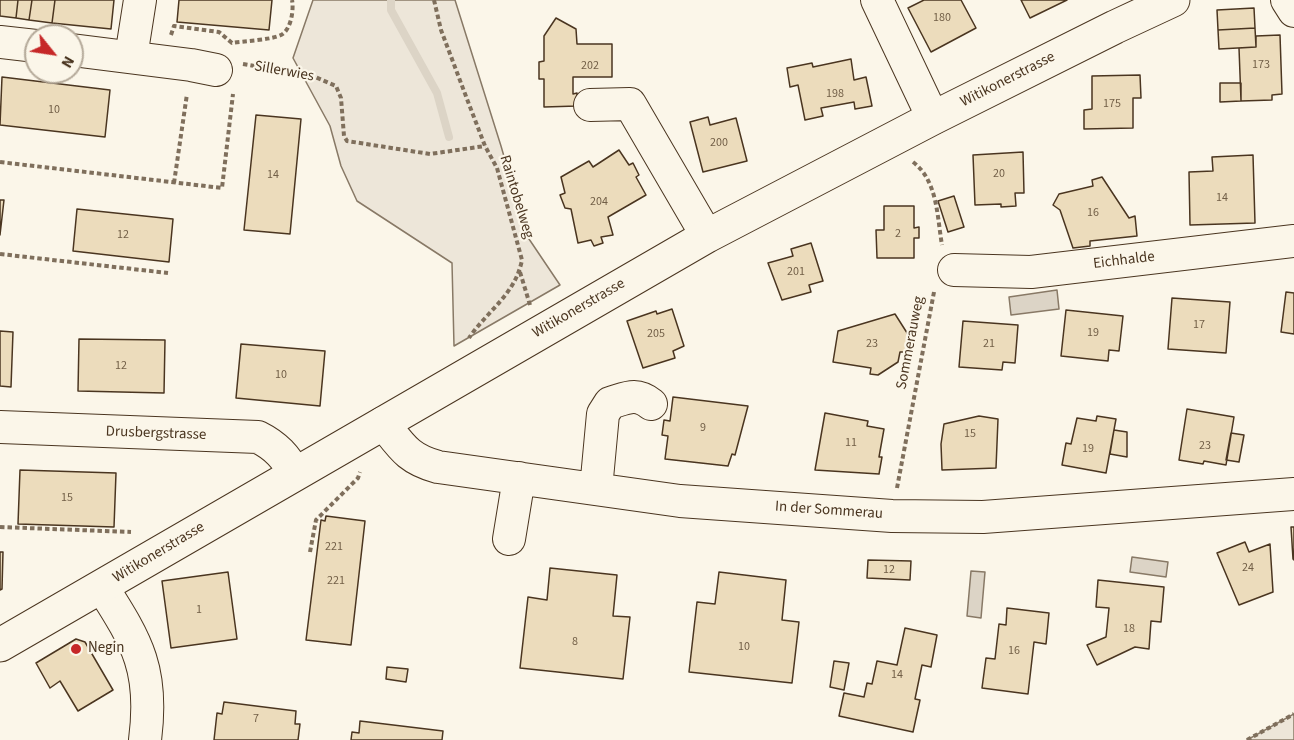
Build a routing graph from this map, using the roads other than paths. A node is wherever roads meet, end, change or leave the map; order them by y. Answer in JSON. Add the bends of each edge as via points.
{"nodes":[{"id":1,"x":140,"y":0,"type":"edge"},
{"id":2,"x":877,"y":0,"type":"edge"},
{"id":3,"x":1173,"y":0,"type":"edge"},
{"id":4,"x":1287,"y":0,"type":"edge"},
{"id":5,"x":1294,"y":11,"type":"edge"},
{"id":6,"x":0,"y":42,"type":"edge"},
{"id":7,"x":24,"y":45,"type":"edge"},
{"id":8,"x":84,"y":51,"type":"edge"},
{"id":9,"x":130,"y":57,"type":"junction"},
{"id":10,"x":202,"y":65,"type":"road end"},
{"id":11,"x":590,"y":105,"type":"dead end"},
{"id":12,"x":933,"y":118,"type":"junction"},
{"id":13,"x":707,"y":236,"type":"junction"},
{"id":14,"x":1294,"y":241,"type":"edge"},
{"id":15,"x":954,"y":270,"type":"road end"},
{"id":16,"x":651,"y":404,"type":"dead end"},
{"id":17,"x":383,"y":423,"type":"junction"},
{"id":18,"x":0,"y":427,"type":"edge"},
{"id":19,"x":295,"y":474,"type":"junction"},
{"id":20,"x":519,"y":478,"type":"junction"},
{"id":21,"x":596,"y":489,"type":"junction"},
{"id":22,"x":1294,"y":494,"type":"edge"},
{"id":23,"x":509,"y":538,"type":"dead end"},
{"id":24,"x":102,"y":587,"type":"junction"},
{"id":25,"x":0,"y":645,"type":"edge"},
{"id":26,"x":146,"y":740,"type":"edge"}],
"edges":[{"from":1,"to":9,"type":"street"},
{"from":2,"to":12,"type":"street"},
{"from":3,"to":12,"type":"main road","name":"Witikonerstrasse"},
{"from":4,"to":5,"type":"street"},
{"from":6,"to":7,"type":"street"},
{"from":8,"to":9,"type":"street"},
{"from":9,"to":10,"type":"street"},
{"from":11,"to":13,"type":"street","via":[[630,104]]},
{"from":12,"to":13,"type":"main road","name":"Witikonerstrasse"},
{"from":13,"to":17,"type":"main road","name":"Witikonerstrasse"},
{"from":14,"to":15,"type":"street","name":"Eichhalde","via":[[1031,272]]},
{"from":16,"to":21,"type":"street","via":[[643,397],[631,397],[606,409]]},
{"from":17,"to":19,"type":"main road","name":"Witikonerstrasse"},
{"from":17,"to":20,"type":"street","name":"In der Sommerau","via":[[404,450],[420,462]]},
{"from":18,"to":19,"type":"street","name":"Drusbergstrasse","via":[[258,437],[283,454]]},
{"from":19,"to":24,"type":"main road","name":"Witikonerstrasse"},
{"from":20,"to":21,"type":"street","name":"In der Sommerau"},
{"from":20,"to":23,"type":"street"},
{"from":21,"to":22,"type":"street","name":"In der Sommerau","via":[[680,501],[892,516],[983,517]]},
{"from":24,"to":25,"type":"main road","name":"Witikonerstrasse"},
{"from":24,"to":26,"type":"street","via":[[129,628],[140,655],[149,698]]}]}
